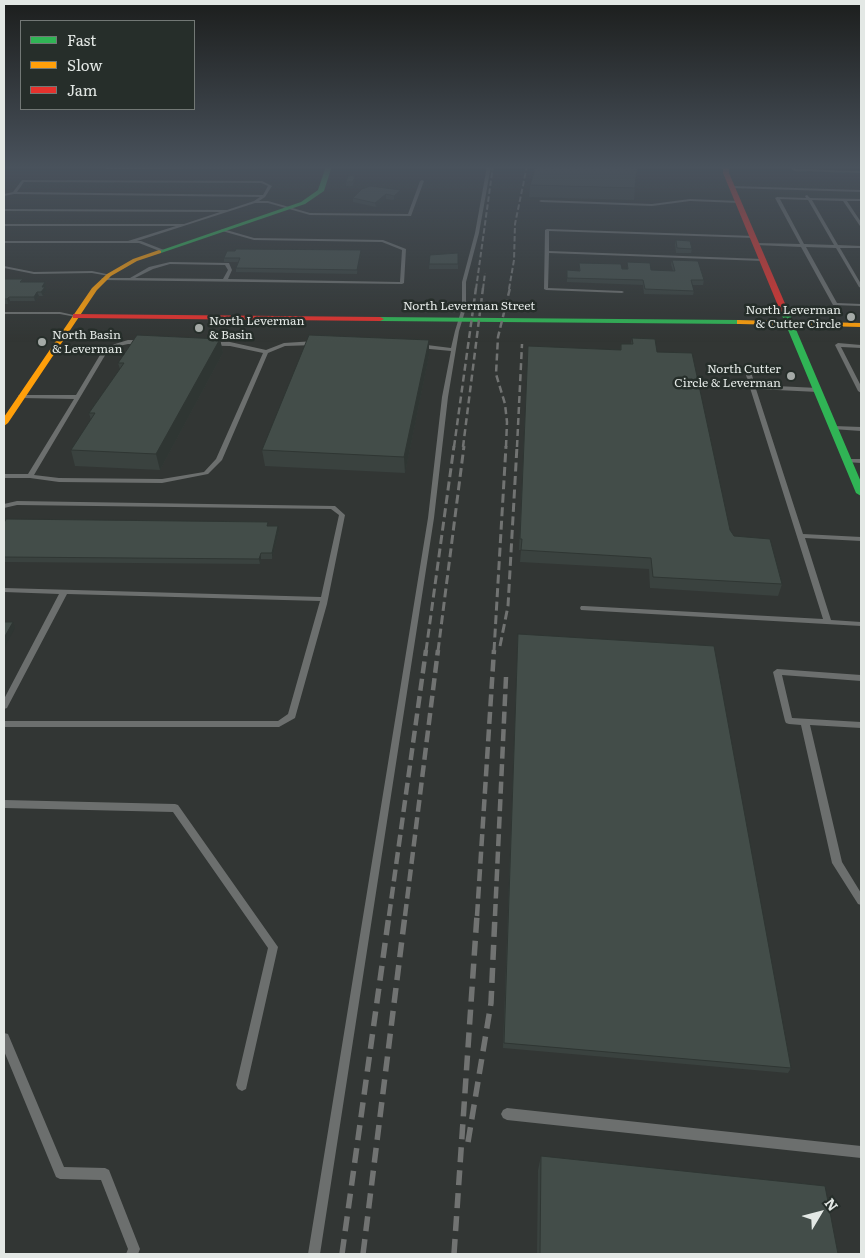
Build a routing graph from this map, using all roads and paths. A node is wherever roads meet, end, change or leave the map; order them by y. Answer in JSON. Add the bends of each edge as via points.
{"nodes":[{"id":1,"x":4,"y":225,"type":"edge"},
{"id":2,"x":184,"y":225,"type":"joint"},
{"id":3,"x":239,"y":225,"type":"edge"},
{"id":4,"x":478,"y":225,"type":"edge"},
{"id":5,"x":748,"y":225,"type":"edge"},
{"id":6,"x":791,"y":225,"type":"edge"},
{"id":7,"x":824,"y":225,"type":"edge"},
{"id":8,"x":223,"y":230,"type":"junction"},
{"id":9,"x":755,"y":241,"type":"junction"},
{"id":10,"x":4,"y":242,"type":"edge"},
{"id":11,"x":128,"y":242,"type":"junction"},
{"id":12,"x":803,"y":246,"type":"junction"},
{"id":13,"x":837,"y":246,"type":"junction"},
{"id":14,"x":861,"y":247,"type":"edge"},
{"id":15,"x":162,"y":251,"type":"junction"},
{"id":16,"x":547,"y":252,"type":"junction"},
{"id":17,"x":763,"y":260,"type":"junction"},
{"id":18,"x":4,"y":267,"type":"edge"},
{"id":19,"x":106,"y":277,"type":"junction"},
{"id":20,"x":131,"y":279,"type":"junction"},
{"id":21,"x":225,"y":280,"type":"junction"},
{"id":22,"x":861,"y":287,"type":"edge"},
{"id":23,"x":622,"y":292,"type":"dead end"},
{"id":24,"x":861,"y":305,"type":"edge"},
{"id":25,"x":4,"y":312,"type":"edge"},
{"id":26,"x":76,"y":316,"type":"junction"},
{"id":27,"x":790,"y":323,"type":"junction"},
{"id":28,"x":861,"y":325,"type":"edge"},
{"id":29,"x":318,"y":343,"type":"edge"},
{"id":30,"x":411,"y":346,"type":"edge"},
{"id":31,"x":861,"y":346,"type":"edge"},
{"id":32,"x":454,"y":350,"type":"junction"},
{"id":33,"x":266,"y":352,"type":"junction"},
{"id":34,"x":748,"y":372,"type":"dead end"},
{"id":35,"x":753,"y":387,"type":"junction"},
{"id":36,"x":818,"y":390,"type":"junction"},
{"id":37,"x":861,"y":391,"type":"edge"},
{"id":38,"x":21,"y":396,"type":"junction"},
{"id":39,"x":77,"y":397,"type":"junction"},
{"id":40,"x":4,"y":423,"type":"edge"},
{"id":41,"x":834,"y":428,"type":"junction"},
{"id":42,"x":861,"y":429,"type":"edge"},
{"id":43,"x":848,"y":461,"type":"junction"},
{"id":44,"x":861,"y":461,"type":"edge"},
{"id":45,"x":4,"y":476,"type":"edge"},
{"id":46,"x":30,"y":476,"type":"junction"},
{"id":47,"x":861,"y":493,"type":"edge"},
{"id":48,"x":4,"y":506,"type":"edge"},
{"id":49,"x":801,"y":536,"type":"junction"},
{"id":50,"x":861,"y":539,"type":"edge"},
{"id":51,"x":4,"y":590,"type":"edge"},
{"id":52,"x":64,"y":592,"type":"junction"},
{"id":53,"x":322,"y":598,"type":"junction"},
{"id":54,"x":584,"y":608,"type":"dead end"},
{"id":55,"x":828,"y":622,"type":"junction"},
{"id":56,"x":861,"y":624,"type":"edge"},
{"id":57,"x":861,"y":678,"type":"edge"},
{"id":58,"x":4,"y":706,"type":"edge"},
{"id":59,"x":805,"y":722,"type":"junction"},
{"id":60,"x":4,"y":724,"type":"edge"},
{"id":61,"x":861,"y":725,"type":"edge"},
{"id":62,"x":4,"y":804,"type":"edge"},
{"id":63,"x":861,"y":901,"type":"edge"},
{"id":64,"x":4,"y":1038,"type":"edge"},
{"id":65,"x":242,"y":1086,"type":"dead end"},
{"id":66,"x":507,"y":1114,"type":"dead end"},
{"id":67,"x":861,"y":1152,"type":"edge"},
{"id":68,"x":132,"y":1254,"type":"edge"},
{"id":69,"x":314,"y":1254,"type":"edge"}],
"edges":[{"from":1,"to":2,"type":"lane"},
{"from":2,"to":11,"type":"lane"},
{"from":3,"to":8,"type":"street"},
{"from":4,"to":32,"type":"lane","via":[[464,282],[464,308]]},
{"from":5,"to":9,"type":"street"},
{"from":6,"to":12,"type":"lane"},
{"from":7,"to":13,"type":"lane"},
{"from":8,"to":15,"type":"street"},
{"from":8,"to":21,"type":"lane","via":[[254,239],[382,242],[404,249],[402,283]]},
{"from":9,"to":12,"type":"lane"},
{"from":9,"to":16,"type":"lane","via":[[547,230]]},
{"from":9,"to":17,"type":"street"},
{"from":10,"to":11,"type":"lane"},
{"from":11,"to":15,"type":"lane","via":[[140,242]]},
{"from":12,"to":13,"type":"lane"},
{"from":12,"to":24,"type":"lane","via":[[835,304]]},
{"from":13,"to":14,"type":"lane"},
{"from":13,"to":22,"type":"lane"},
{"from":15,"to":19,"type":"street","via":[[128,263]]},
{"from":16,"to":17,"type":"lane"},
{"from":16,"to":23,"type":"lane","via":[[546,289]]},
{"from":17,"to":27,"type":"street"},
{"from":18,"to":19,"type":"lane","via":[[34,273],[92,272]]},
{"from":19,"to":20,"type":"lane"},
{"from":19,"to":26,"type":"street"},
{"from":20,"to":21,"type":"lane"},
{"from":20,"to":21,"type":"lane","via":[[151,268],[170,263],[227,264],[230,270]]},
{"from":25,"to":26,"type":"lane"},
{"from":26,"to":27,"type":"street","name":"North Leverman Street"},
{"from":26,"to":38,"type":"street"},
{"from":27,"to":28,"type":"street","name":"North Leverman Street"},
{"from":27,"to":36,"type":"street"},
{"from":29,"to":33,"type":"lane","via":[[284,345]]},
{"from":30,"to":32,"type":"lane"},
{"from":31,"to":37,"type":"lane","via":[[838,345]]},
{"from":32,"to":69,"type":"lane","via":[[429,528]]},
{"from":33,"to":39,"type":"lane","via":[[230,344],[122,343],[105,351]]},
{"from":33,"to":46,"type":"lane","via":[[219,460],[206,473],[162,481],[59,480]]},
{"from":34,"to":35,"type":"lane"},
{"from":35,"to":36,"type":"lane"},
{"from":35,"to":49,"type":"lane"},
{"from":36,"to":41,"type":"street"},
{"from":38,"to":39,"type":"lane"},
{"from":38,"to":40,"type":"street"},
{"from":39,"to":46,"type":"lane"},
{"from":41,"to":42,"type":"lane"},
{"from":41,"to":43,"type":"street"},
{"from":43,"to":44,"type":"lane"},
{"from":43,"to":47,"type":"street"},
{"from":45,"to":46,"type":"lane"},
{"from":48,"to":53,"type":"lane","via":[[17,503],[333,507],[342,514]]},
{"from":49,"to":50,"type":"lane"},
{"from":49,"to":55,"type":"lane"},
{"from":51,"to":52,"type":"lane"},
{"from":52,"to":53,"type":"lane"},
{"from":52,"to":58,"type":"lane"},
{"from":53,"to":60,"type":"lane","via":[[292,716],[279,724]]},
{"from":54,"to":55,"type":"lane"},
{"from":55,"to":56,"type":"lane"},
{"from":57,"to":59,"type":"lane","via":[[777,672],[789,721]]},
{"from":59,"to":61,"type":"lane"},
{"from":59,"to":63,"type":"lane","via":[[837,863]]},
{"from":62,"to":65,"type":"lane","via":[[175,808],[273,947]]},
{"from":64,"to":68,"type":"lane","via":[[60,1173],[105,1174],[134,1249]]},
{"from":66,"to":67,"type":"lane"}]}
